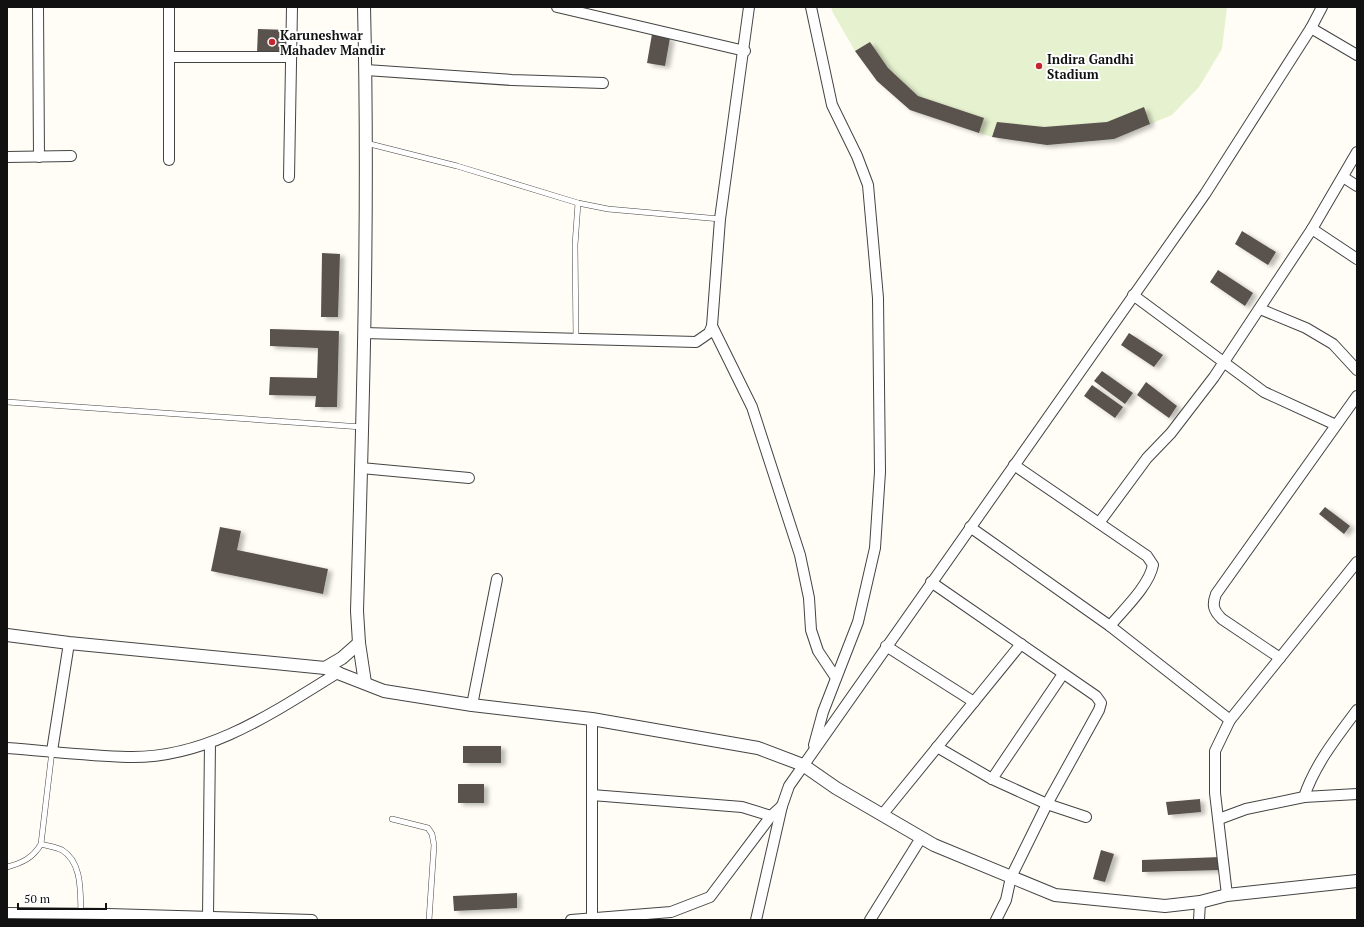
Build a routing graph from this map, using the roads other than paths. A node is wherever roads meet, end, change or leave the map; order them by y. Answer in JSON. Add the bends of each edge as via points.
{"nodes":[{"id":1,"x":38,"y":7,"type":"edge"},
{"id":2,"x":169,"y":7,"type":"edge"},
{"id":3,"x":292,"y":7,"type":"edge"},
{"id":4,"x":364,"y":7,"type":"edge"},
{"id":5,"x":557,"y":7,"type":"edge"},
{"id":6,"x":749,"y":7,"type":"edge"},
{"id":7,"x":811,"y":7,"type":"edge"},
{"id":8,"x":1322,"y":7,"type":"edge"},
{"id":9,"x":1311,"y":28,"type":"junction"},
{"id":10,"x":744,"y":51,"type":"junction"},
{"id":11,"x":1357,"y":55,"type":"edge"},
{"id":12,"x":170,"y":57,"type":"junction"},
{"id":13,"x":290,"y":57,"type":"junction"},
{"id":14,"x":366,"y":70,"type":"junction"},
{"id":15,"x":603,"y":83,"type":"dead end"},
{"id":16,"x":365,"y":142,"type":"junction"},
{"id":17,"x":1357,"y":152,"type":"edge"},
{"id":18,"x":71,"y":156,"type":"dead end"},
{"id":19,"x":7,"y":157,"type":"edge"},
{"id":20,"x":39,"y":157,"type":"junction"},
{"id":21,"x":169,"y":160,"type":"dead end"},
{"id":22,"x":289,"y":177,"type":"dead end"},
{"id":23,"x":1343,"y":177,"type":"junction"},
{"id":24,"x":1357,"y":186,"type":"edge"},
{"id":25,"x":578,"y":202,"type":"junction"},
{"id":26,"x":720,"y":219,"type":"junction"},
{"id":27,"x":1312,"y":229,"type":"junction"},
{"id":28,"x":1357,"y":259,"type":"edge"},
{"id":29,"x":1134,"y":295,"type":"junction"},
{"id":30,"x":1260,"y":309,"type":"junction"},
{"id":31,"x":712,"y":326,"type":"junction"},
{"id":32,"x":364,"y":333,"type":"junction"},
{"id":33,"x":576,"y":340,"type":"junction"},
{"id":34,"x":1224,"y":360,"type":"junction"},
{"id":35,"x":1357,"y":370,"type":"edge"},
{"id":36,"x":1357,"y":396,"type":"edge"},
{"id":37,"x":7,"y":402,"type":"edge"},
{"id":38,"x":1336,"y":425,"type":"junction"},
{"id":39,"x":362,"y":427,"type":"junction"},
{"id":40,"x":1014,"y":465,"type":"junction"},
{"id":41,"x":361,"y":468,"type":"junction"},
{"id":42,"x":469,"y":478,"type":"dead end"},
{"id":43,"x":1099,"y":523,"type":"junction"},
{"id":44,"x":970,"y":527,"type":"junction"},
{"id":45,"x":1356,"y":567,"type":"edge"},
{"id":46,"x":497,"y":579,"type":"dead end"},
{"id":47,"x":932,"y":582,"type":"junction"},
{"id":48,"x":1110,"y":626,"type":"junction"},
{"id":49,"x":7,"y":635,"type":"edge"},
{"id":50,"x":68,"y":643,"type":"junction"},
{"id":51,"x":359,"y":643,"type":"junction"},
{"id":52,"x":1021,"y":644,"type":"junction"},
{"id":53,"x":886,"y":646,"type":"junction"},
{"id":54,"x":1280,"y":658,"type":"junction"},
{"id":55,"x":325,"y":668,"type":"junction"},
{"id":56,"x":339,"y":672,"type":"junction"},
{"id":57,"x":1063,"y":674,"type":"junction"},
{"id":58,"x":836,"y":678,"type":"junction"},
{"id":59,"x":365,"y":683,"type":"junction"},
{"id":60,"x":974,"y":702,"type":"junction"},
{"id":61,"x":472,"y":705,"type":"junction"},
{"id":62,"x":1357,"y":710,"type":"edge"},
{"id":63,"x":592,"y":719,"type":"junction"},
{"id":64,"x":1230,"y":720,"type":"junction"},
{"id":65,"x":210,"y":744,"type":"junction"},
{"id":66,"x":937,"y":747,"type":"junction"},
{"id":67,"x":7,"y":748,"type":"edge"},
{"id":68,"x":52,"y":751,"type":"junction"},
{"id":69,"x":811,"y":753,"type":"junction"},
{"id":70,"x":803,"y":765,"type":"junction"},
{"id":71,"x":992,"y":780,"type":"junction"},
{"id":72,"x":592,"y":794,"type":"junction"},
{"id":73,"x":1357,"y":794,"type":"edge"},
{"id":74,"x":1304,"y":797,"type":"junction"},
{"id":75,"x":1047,"y":804,"type":"junction"},
{"id":76,"x":782,"y":806,"type":"junction"},
{"id":77,"x":882,"y":815,"type":"junction"},
{"id":78,"x":771,"y":816,"type":"junction"},
{"id":79,"x":1086,"y":817,"type":"dead end"},
{"id":80,"x":392,"y":819,"type":"dead end"},
{"id":81,"x":1218,"y":819,"type":"junction"},
{"id":82,"x":921,"y":838,"type":"junction"},
{"id":83,"x":41,"y":844,"type":"junction"},
{"id":84,"x":7,"y":867,"type":"edge"},
{"id":85,"x":1011,"y":877,"type":"junction"},
{"id":86,"x":1357,"y":881,"type":"edge"},
{"id":87,"x":1227,"y":896,"type":"junction"},
{"id":88,"x":1200,"y":902,"type":"junction"},
{"id":89,"x":7,"y":914,"type":"edge"},
{"id":90,"x":81,"y":914,"type":"junction"},
{"id":91,"x":108,"y":917,"type":"edge"},
{"id":92,"x":208,"y":917,"type":"junction"},
{"id":93,"x":185,"y":918,"type":"edge"},
{"id":94,"x":592,"y":918,"type":"junction"},
{"id":95,"x":286,"y":920,"type":"edge"},
{"id":96,"x":312,"y":920,"type":"edge"},
{"id":97,"x":429,"y":920,"type":"edge"},
{"id":98,"x":571,"y":920,"type":"edge"},
{"id":99,"x":756,"y":920,"type":"edge"},
{"id":100,"x":870,"y":920,"type":"edge"},
{"id":101,"x":996,"y":920,"type":"edge"},
{"id":102,"x":1199,"y":920,"type":"edge"}],
"edges":[{"from":1,"to":20,"type":"street"},
{"from":2,"to":12,"type":"street"},
{"from":3,"to":13,"type":"street"},
{"from":4,"to":14,"type":"street"},
{"from":5,"to":10,"type":"street"},
{"from":6,"to":10,"type":"street"},
{"from":7,"to":58,"type":"street","via":[[832,105],[868,185],[878,298],[880,472],[875,548],[858,622]]},
{"from":8,"to":9,"type":"street"},
{"from":9,"to":11,"type":"street"},
{"from":9,"to":29,"type":"street","via":[[1205,194]]},
{"from":10,"to":26,"type":"street"},
{"from":12,"to":13,"type":"street"},
{"from":12,"to":21,"type":"street"},
{"from":13,"to":22,"type":"street"},
{"from":14,"to":15,"type":"street"},
{"from":14,"to":16,"type":"street"},
{"from":16,"to":25,"type":"lane"},
{"from":16,"to":32,"type":"street"},
{"from":17,"to":23,"type":"street"},
{"from":18,"to":20,"type":"street"},
{"from":19,"to":20,"type":"street"},
{"from":23,"to":24,"type":"street"},
{"from":23,"to":27,"type":"street"},
{"from":25,"to":26,"type":"lane","via":[[608,208]]},
{"from":25,"to":33,"type":"lane","via":[[575,245]]},
{"from":26,"to":31,"type":"street"},
{"from":27,"to":28,"type":"street"},
{"from":27,"to":30,"type":"street"},
{"from":29,"to":34,"type":"street"},
{"from":29,"to":40,"type":"street"},
{"from":30,"to":34,"type":"street"},
{"from":30,"to":35,"type":"street","via":[[1306,328],[1333,344]]},
{"from":31,"to":33,"type":"street","via":[[709,333],[696,342]]},
{"from":31,"to":58,"type":"street","via":[[752,407],[800,555],[809,598],[811,630],[818,651]]},
{"from":32,"to":33,"type":"street"},
{"from":32,"to":39,"type":"street"},
{"from":34,"to":38,"type":"street","via":[[1264,392]]},
{"from":34,"to":43,"type":"street","via":[[1214,377],[1171,433],[1147,458]]},
{"from":36,"to":38,"type":"street"},
{"from":37,"to":39,"type":"lane"},
{"from":38,"to":54,"type":"street","via":[[1216,594],[1213,604],[1222,619]]},
{"from":39,"to":41,"type":"street"},
{"from":40,"to":43,"type":"street"},
{"from":40,"to":44,"type":"street"},
{"from":41,"to":42,"type":"street"},
{"from":41,"to":51,"type":"street","via":[[357,611]]},
{"from":43,"to":48,"type":"street","via":[[1147,556],[1153,565],[1152,573]]},
{"from":44,"to":47,"type":"street"},
{"from":44,"to":48,"type":"street"},
{"from":45,"to":54,"type":"street"},
{"from":46,"to":61,"type":"street"},
{"from":47,"to":52,"type":"street"},
{"from":47,"to":53,"type":"street"},
{"from":48,"to":64,"type":"street"},
{"from":49,"to":50,"type":"street"},
{"from":50,"to":55,"type":"street"},
{"from":50,"to":68,"type":"street"},
{"from":51,"to":55,"type":"street","via":[[342,658]]},
{"from":51,"to":59,"type":"street"},
{"from":52,"to":57,"type":"street"},
{"from":52,"to":60,"type":"street"},
{"from":53,"to":60,"type":"street"},
{"from":53,"to":69,"type":"street"},
{"from":54,"to":64,"type":"street"},
{"from":55,"to":56,"type":"street"},
{"from":56,"to":59,"type":"street"},
{"from":56,"to":65,"type":"street","via":[[247,727]]},
{"from":57,"to":71,"type":"street"},
{"from":57,"to":75,"type":"street","via":[[1096,696],[1101,703]]},
{"from":58,"to":69,"type":"street"},
{"from":59,"to":61,"type":"street","via":[[384,691]]},
{"from":60,"to":66,"type":"street"},
{"from":61,"to":63,"type":"street"},
{"from":62,"to":74,"type":"street","via":[[1330,746]]},
{"from":63,"to":70,"type":"street","via":[[758,748]]},
{"from":63,"to":72,"type":"street"},
{"from":64,"to":81,"type":"street","via":[[1215,751]]},
{"from":65,"to":68,"type":"street","via":[[162,754],[129,757]]},
{"from":65,"to":92,"type":"street"},
{"from":66,"to":71,"type":"street"},
{"from":66,"to":77,"type":"street"},
{"from":67,"to":68,"type":"street"},
{"from":68,"to":83,"type":"lane"},
{"from":69,"to":70,"type":"street"},
{"from":70,"to":76,"type":"street","via":[[789,786]]},
{"from":70,"to":77,"type":"street"},
{"from":71,"to":75,"type":"street"},
{"from":72,"to":78,"type":"street","via":[[742,807]]},
{"from":72,"to":94,"type":"street"},
{"from":73,"to":74,"type":"street"},
{"from":74,"to":81,"type":"street","via":[[1246,809]]},
{"from":75,"to":79,"type":"street"},
{"from":75,"to":85,"type":"street"},
{"from":76,"to":78,"type":"street"},
{"from":76,"to":99,"type":"street"},
{"from":77,"to":82,"type":"street"},
{"from":78,"to":94,"type":"street","via":[[710,897],[671,912]]},
{"from":80,"to":97,"type":"lane","via":[[428,828],[432,834],[434,845]]},
{"from":81,"to":87,"type":"street"},
{"from":82,"to":85,"type":"street"},
{"from":82,"to":100,"type":"street"},
{"from":83,"to":84,"type":"lane","via":[[35,854]]},
{"from":83,"to":90,"type":"lane","via":[[61,850],[77,869]]},
{"from":85,"to":88,"type":"street","via":[[1055,895],[1165,906]]},
{"from":85,"to":101,"type":"street","via":[[1006,900]]},
{"from":86,"to":87,"type":"street"},
{"from":87,"to":88,"type":"street"},
{"from":88,"to":102,"type":"street"},
{"from":89,"to":90,"type":"street"},
{"from":90,"to":91,"type":"street"},
{"from":91,"to":93,"type":"street"},
{"from":92,"to":93,"type":"street"},
{"from":92,"to":95,"type":"street"},
{"from":94,"to":98,"type":"street"},
{"from":95,"to":96,"type":"street"}]}
